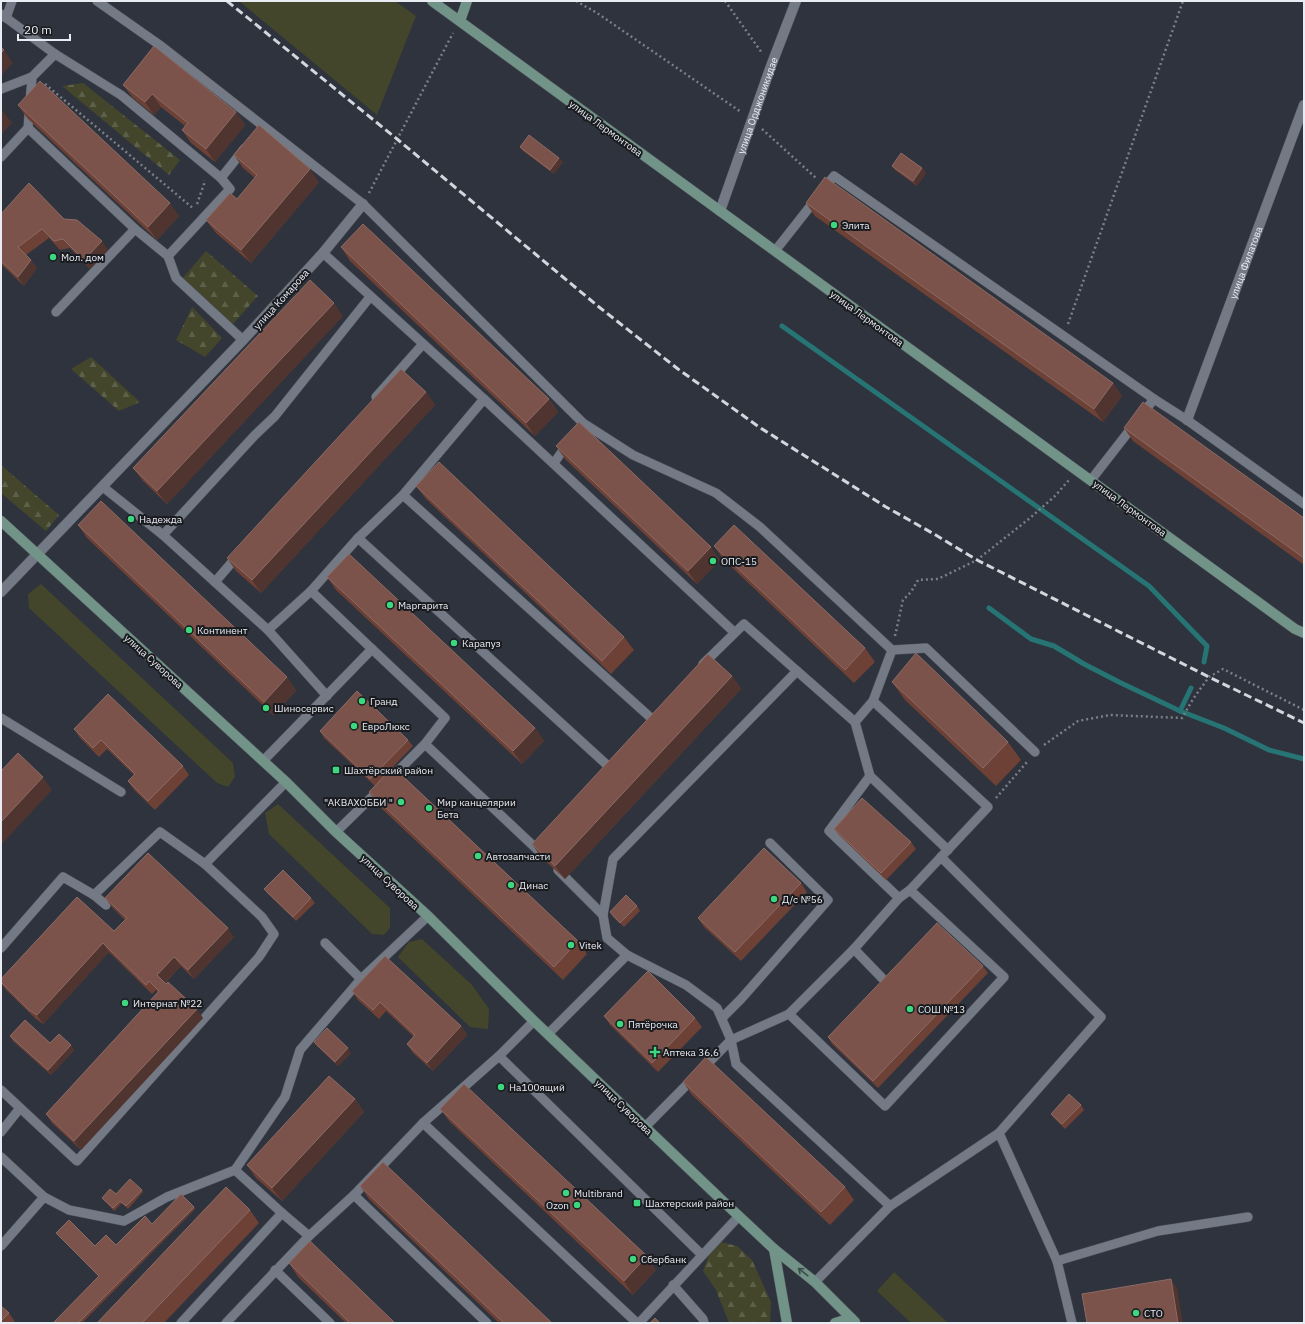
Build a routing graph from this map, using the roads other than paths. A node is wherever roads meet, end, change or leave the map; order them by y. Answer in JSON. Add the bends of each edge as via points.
{"nodes":[{"id":1,"x":12,"y":1,"type":"edge"},
{"id":2,"x":96,"y":1,"type":"edge"},
{"id":3,"x":432,"y":1,"type":"edge"},
{"id":4,"x":467,"y":1,"type":"edge"},
{"id":5,"x":796,"y":1,"type":"edge"},
{"id":6,"x":4,"y":16,"type":"edge"},
{"id":7,"x":460,"y":21,"type":"junction"},
{"id":8,"x":55,"y":54,"type":"junction"},
{"id":9,"x":32,"y":77,"type":"junction"},
{"id":10,"x":1,"y":89,"type":"edge"},
{"id":11,"x":1304,"y":106,"type":"edge"},
{"id":12,"x":28,"y":128,"type":"junction"},
{"id":13,"x":248,"y":143,"type":"edge"},
{"id":14,"x":1,"y":157,"type":"edge"},
{"id":15,"x":221,"y":178,"type":"junction"},
{"id":16,"x":363,"y":204,"type":"junction"},
{"id":17,"x":720,"y":211,"type":"junction"},
{"id":18,"x":135,"y":229,"type":"junction"},
{"id":19,"x":775,"y":251,"type":"junction"},
{"id":20,"x":323,"y":253,"type":"junction"},
{"id":21,"x":168,"y":256,"type":"junction"},
{"id":22,"x":370,"y":297,"type":"junction"},
{"id":23,"x":56,"y":312,"type":"dead end"},
{"id":24,"x":243,"y":340,"type":"junction"},
{"id":25,"x":423,"y":344,"type":"junction"},
{"id":26,"x":484,"y":399,"type":"junction"},
{"id":27,"x":1154,"y":399,"type":"junction"},
{"id":28,"x":372,"y":402,"type":"edge"},
{"id":29,"x":1187,"y":420,"type":"junction"},
{"id":30,"x":579,"y":428,"type":"junction"},
{"id":31,"x":554,"y":464,"type":"junction"},
{"id":32,"x":1091,"y":480,"type":"junction"},
{"id":33,"x":103,"y":487,"type":"junction"},
{"id":34,"x":403,"y":495,"type":"junction"},
{"id":35,"x":1304,"y":504,"type":"edge"},
{"id":36,"x":1,"y":521,"type":"edge"},
{"id":37,"x":163,"y":536,"type":"junction"},
{"id":38,"x":358,"y":538,"type":"junction"},
{"id":39,"x":246,"y":547,"type":"edge"},
{"id":40,"x":38,"y":555,"type":"junction"},
{"id":41,"x":215,"y":582,"type":"junction"},
{"id":42,"x":311,"y":591,"type":"junction"},
{"id":43,"x":1,"y":592,"type":"edge"},
{"id":44,"x":268,"y":630,"type":"junction"},
{"id":45,"x":734,"y":632,"type":"junction"},
{"id":46,"x":1304,"y":633,"type":"edge"},
{"id":47,"x":372,"y":649,"type":"junction"},
{"id":48,"x":892,"y":650,"type":"junction"},
{"id":49,"x":797,"y":671,"type":"junction"},
{"id":50,"x":695,"y":672,"type":"edge"},
{"id":51,"x":327,"y":696,"type":"junction"},
{"id":52,"x":873,"y":701,"type":"junction"},
{"id":53,"x":1,"y":718,"type":"edge"},
{"id":54,"x":651,"y":718,"type":"edge"},
{"id":55,"x":855,"y":722,"type":"junction"},
{"id":56,"x":425,"y":744,"type":"junction"},
{"id":57,"x":1035,"y":752,"type":"road end"},
{"id":58,"x":263,"y":761,"type":"junction"},
{"id":59,"x":607,"y":764,"type":"edge"},
{"id":60,"x":870,"y":776,"type":"junction"},
{"id":61,"x":286,"y":782,"type":"junction"},
{"id":62,"x":121,"y":792,"type":"dead end"},
{"id":63,"x":336,"y":832,"type":"junction"},
{"id":64,"x":770,"y":843,"type":"dead end"},
{"id":65,"x":944,"y":853,"type":"junction"},
{"id":66,"x":205,"y":864,"type":"junction"},
{"id":67,"x":910,"y":890,"type":"junction"},
{"id":68,"x":94,"y":895,"type":"junction"},
{"id":69,"x":899,"y":898,"type":"junction"},
{"id":70,"x":106,"y":905,"type":"edge"},
{"id":71,"x":603,"y":915,"type":"junction"},
{"id":72,"x":428,"y":916,"type":"junction"},
{"id":73,"x":325,"y":943,"type":"dead end"},
{"id":74,"x":1,"y":948,"type":"edge"},
{"id":75,"x":854,"y":948,"type":"junction"},
{"id":76,"x":626,"y":955,"type":"junction"},
{"id":77,"x":882,"y":978,"type":"edge"},
{"id":78,"x":360,"y":979,"type":"junction"},
{"id":79,"x":789,"y":1014,"type":"junction"},
{"id":80,"x":722,"y":1018,"type":"junction"},
{"id":81,"x":534,"y":1021,"type":"junction"},
{"id":82,"x":548,"y":1034,"type":"junction"},
{"id":83,"x":731,"y":1040,"type":"junction"},
{"id":84,"x":499,"y":1056,"type":"junction"},
{"id":85,"x":1,"y":1090,"type":"edge"},
{"id":86,"x":20,"y":1108,"type":"junction"},
{"id":87,"x":423,"y":1123,"type":"junction"},
{"id":88,"x":645,"y":1126,"type":"junction"},
{"id":89,"x":1,"y":1132,"type":"edge"},
{"id":90,"x":999,"y":1133,"type":"junction"},
{"id":91,"x":1,"y":1157,"type":"edge"},
{"id":92,"x":236,"y":1170,"type":"junction"},
{"id":93,"x":354,"y":1195,"type":"junction"},
{"id":94,"x":44,"y":1197,"type":"junction"},
{"id":95,"x":890,"y":1206,"type":"junction"},
{"id":96,"x":282,"y":1214,"type":"junction"},
{"id":97,"x":738,"y":1216,"type":"junction"},
{"id":98,"x":1248,"y":1217,"type":"dead end"},
{"id":99,"x":309,"y":1236,"type":"junction"},
{"id":100,"x":1,"y":1246,"type":"edge"},
{"id":101,"x":774,"y":1249,"type":"junction"},
{"id":102,"x":702,"y":1255,"type":"junction"},
{"id":103,"x":1057,"y":1261,"type":"junction"},
{"id":104,"x":275,"y":1270,"type":"junction"},
{"id":105,"x":816,"y":1282,"type":"junction"},
{"id":106,"x":674,"y":1286,"type":"junction"},
{"id":107,"x":854,"y":1321,"type":"edge"},
{"id":108,"x":181,"y":1323,"type":"edge"},
{"id":109,"x":226,"y":1323,"type":"edge"},
{"id":110,"x":330,"y":1323,"type":"edge"},
{"id":111,"x":488,"y":1323,"type":"edge"},
{"id":112,"x":638,"y":1323,"type":"edge"},
{"id":113,"x":704,"y":1323,"type":"edge"},
{"id":114,"x":787,"y":1323,"type":"edge"},
{"id":115,"x":835,"y":1323,"type":"edge"},
{"id":116,"x":1072,"y":1323,"type":"edge"}],
"edges":[{"from":1,"to":6,"type":"lane"},
{"from":2,"to":16,"type":"lane","via":[[259,128]]},
{"from":3,"to":7,"type":"main road","name":"улица Лермонтова"},
{"from":4,"to":7,"type":"main road"},
{"from":5,"to":17,"type":"street","name":"улица Орджоникидзе"},
{"from":6,"to":8,"type":"lane"},
{"from":7,"to":17,"type":"main road","name":"улица Лермонтова"},
{"from":8,"to":9,"type":"lane"},
{"from":8,"to":15,"type":"lane","via":[[124,92]]},
{"from":9,"to":10,"type":"lane"},
{"from":9,"to":12,"type":"lane"},
{"from":11,"to":29,"type":"street","name":"улица Филатова"},
{"from":12,"to":14,"type":"lane"},
{"from":12,"to":18,"type":"lane"},
{"from":13,"to":15,"type":"lane"},
{"from":15,"to":21,"type":"lane","via":[[230,189]]},
{"from":16,"to":20,"type":"street","name":"улица Комарова"},
{"from":16,"to":30,"type":"lane"},
{"from":17,"to":19,"type":"main road","name":"улица Лермонтова"},
{"from":18,"to":21,"type":"lane"},
{"from":18,"to":23,"type":"lane"},
{"from":19,"to":27,"type":"lane","via":[[834,176]]},
{"from":19,"to":32,"type":"main road","name":"улица Лермонтова"},
{"from":20,"to":22,"type":"lane"},
{"from":20,"to":24,"type":"street","name":"улица Комарова"},
{"from":21,"to":24,"type":"lane","via":[[176,278]]},
{"from":22,"to":25,"type":"lane"},
{"from":22,"to":37,"type":"lane","via":[[275,416]]},
{"from":24,"to":33,"type":"street","name":"улица Комарова"},
{"from":25,"to":26,"type":"lane"},
{"from":25,"to":28,"type":"lane"},
{"from":26,"to":31,"type":"lane"},
{"from":26,"to":34,"type":"lane"},
{"from":27,"to":29,"type":"lane"},
{"from":27,"to":32,"type":"lane"},
{"from":29,"to":35,"type":"lane"},
{"from":30,"to":31,"type":"lane"},
{"from":30,"to":48,"type":"lane","via":[[716,493],[760,527]]},
{"from":31,"to":45,"type":"lane"},
{"from":32,"to":46,"type":"main road","name":"улица Лермонтова"},
{"from":33,"to":37,"type":"lane"},
{"from":33,"to":40,"type":"street","name":"улица Комарова"},
{"from":34,"to":38,"type":"lane"},
{"from":34,"to":54,"type":"lane"},
{"from":36,"to":40,"type":"main road","name":"улица Суворова"},
{"from":37,"to":41,"type":"lane"},
{"from":38,"to":42,"type":"lane"},
{"from":38,"to":59,"type":"lane"},
{"from":39,"to":41,"type":"lane"},
{"from":40,"to":43,"type":"street","name":"улица Комарова"},
{"from":40,"to":58,"type":"main road","name":"улица Суворова"},
{"from":41,"to":44,"type":"lane"},
{"from":42,"to":44,"type":"lane"},
{"from":42,"to":47,"type":"lane"},
{"from":44,"to":51,"type":"lane"},
{"from":45,"to":49,"type":"lane","via":[[744,624]]},
{"from":45,"to":50,"type":"lane"},
{"from":47,"to":51,"type":"lane"},
{"from":47,"to":56,"type":"lane","via":[[445,718]]},
{"from":48,"to":52,"type":"lane"},
{"from":48,"to":57,"type":"lane","via":[[926,648]]},
{"from":49,"to":55,"type":"lane"},
{"from":49,"to":71,"type":"lane","via":[[612,859]]},
{"from":51,"to":58,"type":"lane"},
{"from":52,"to":55,"type":"lane"},
{"from":52,"to":65,"type":"lane","via":[[988,807]]},
{"from":53,"to":62,"type":"lane"},
{"from":55,"to":60,"type":"lane"},
{"from":56,"to":63,"type":"lane"},
{"from":56,"to":71,"type":"lane"},
{"from":58,"to":61,"type":"main road","name":"улица Суворова"},
{"from":60,"to":65,"type":"lane"},
{"from":60,"to":69,"type":"lane","via":[[829,831]]},
{"from":61,"to":63,"type":"main road","name":"улица Суворова"},
{"from":61,"to":66,"type":"lane"},
{"from":63,"to":72,"type":"main road","name":"улица Суворова"},
{"from":64,"to":80,"type":"lane","via":[[828,900],[741,1000]]},
{"from":65,"to":67,"type":"lane"},
{"from":65,"to":90,"type":"lane","via":[[1101,1017]]},
{"from":66,"to":68,"type":"lane","via":[[160,832]]},
{"from":66,"to":86,"type":"lane","via":[[262,917],[274,934],[259,957],[77,1161]]},
{"from":67,"to":69,"type":"lane"},
{"from":67,"to":79,"type":"lane","via":[[1004,977],[885,1106]]},
{"from":68,"to":70,"type":"lane"},
{"from":68,"to":74,"type":"lane","via":[[63,876]]},
{"from":69,"to":75,"type":"lane"},
{"from":71,"to":76,"type":"lane","via":[[606,938]]},
{"from":72,"to":78,"type":"lane"},
{"from":72,"to":81,"type":"main road","name":"улица Суворова"},
{"from":73,"to":78,"type":"lane"},
{"from":75,"to":77,"type":"lane"},
{"from":75,"to":79,"type":"lane"},
{"from":76,"to":80,"type":"lane","via":[[686,985],[717,1008]]},
{"from":76,"to":82,"type":"lane"},
{"from":78,"to":92,"type":"lane","via":[[300,1050],[284,1097]]},
{"from":79,"to":83,"type":"lane"},
{"from":80,"to":83,"type":"lane"},
{"from":81,"to":82,"type":"main road","name":"улица Суворова"},
{"from":81,"to":84,"type":"lane"},
{"from":82,"to":88,"type":"main road","name":"улица Суворова"},
{"from":83,"to":88,"type":"lane"},
{"from":83,"to":95,"type":"lane","via":[[736,1064]]},
{"from":84,"to":87,"type":"lane"},
{"from":84,"to":102,"type":"lane"},
{"from":85,"to":86,"type":"lane"},
{"from":86,"to":89,"type":"lane"},
{"from":87,"to":93,"type":"lane"},
{"from":87,"to":112,"type":"lane"},
{"from":88,"to":97,"type":"main road","name":"улица Суворова"},
{"from":90,"to":95,"type":"lane"},
{"from":90,"to":103,"type":"lane"},
{"from":91,"to":94,"type":"lane"},
{"from":92,"to":94,"type":"lane","via":[[167,1197],[124,1221],[69,1210]]},
{"from":92,"to":96,"type":"lane"},
{"from":93,"to":99,"type":"lane"},
{"from":93,"to":111,"type":"lane"},
{"from":94,"to":100,"type":"lane"},
{"from":95,"to":105,"type":"lane"},
{"from":96,"to":99,"type":"lane"},
{"from":96,"to":108,"type":"lane"},
{"from":97,"to":101,"type":"main road","name":"улица Суворова"},
{"from":97,"to":102,"type":"lane"},
{"from":98,"to":103,"type":"lane","via":[[1158,1231]]},
{"from":99,"to":104,"type":"lane"},
{"from":105,"to":101,"type":"main road","name":"улица Суворова","one_way":true},
{"from":101,"to":114,"type":"main road"},
{"from":102,"to":106,"type":"lane"},
{"from":103,"to":116,"type":"lane"},
{"from":104,"to":109,"type":"lane"},
{"from":104,"to":110,"type":"lane"},
{"from":105,"to":107,"type":"main road","name":"улица Суворова"},
{"from":106,"to":112,"type":"lane"},
{"from":106,"to":113,"type":"lane"},
{"from":107,"to":115,"type":"main road"}]}
